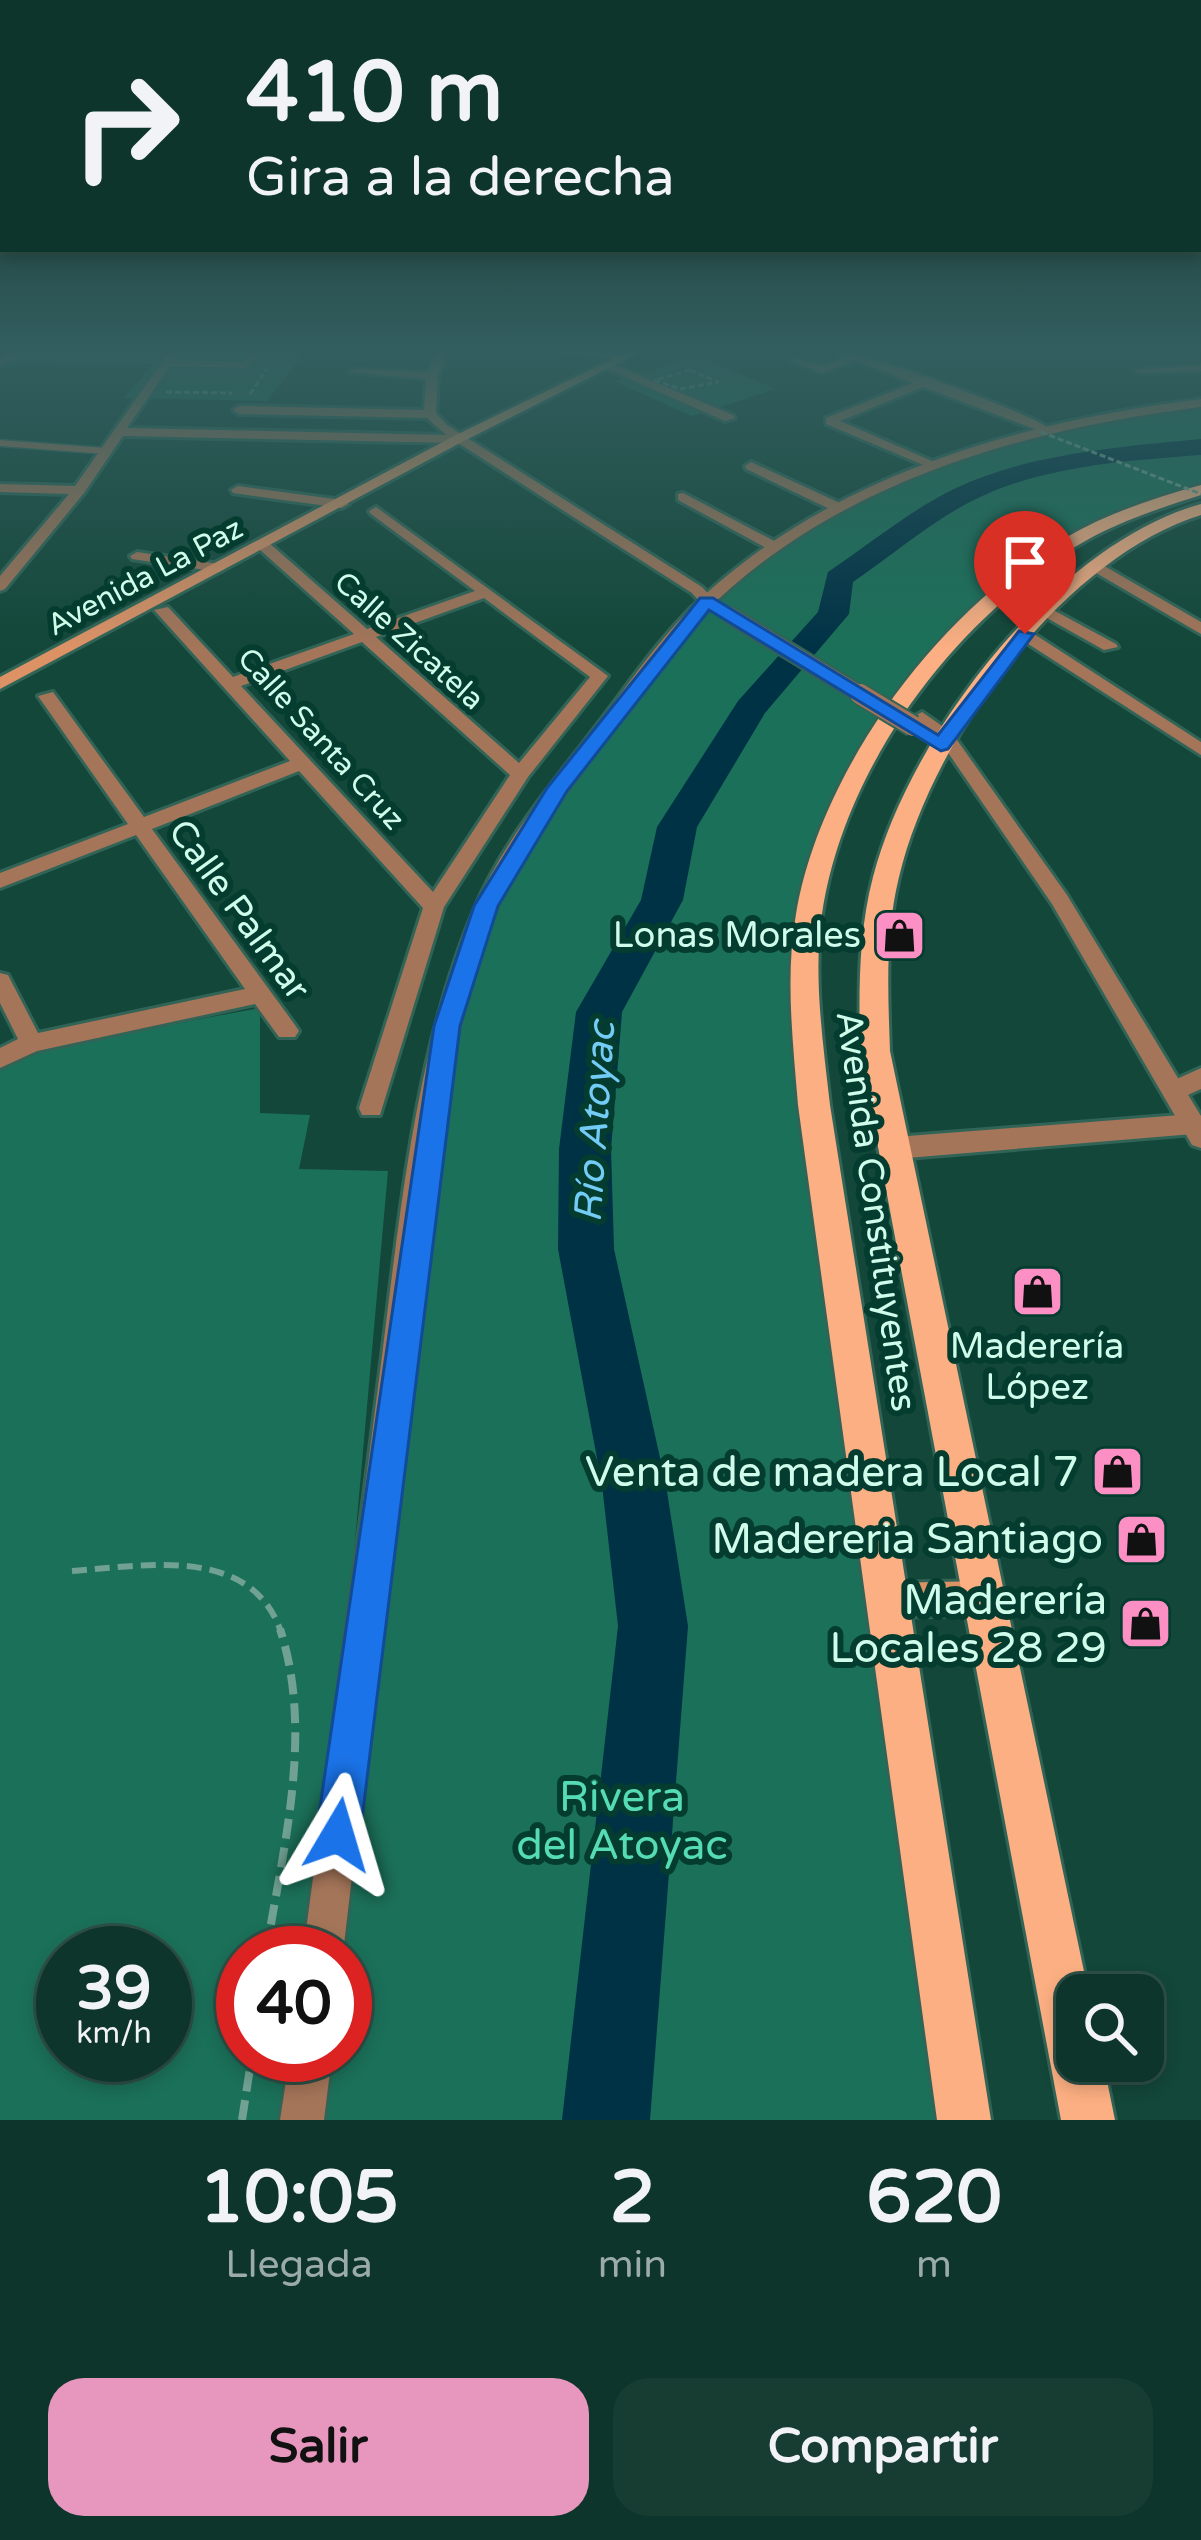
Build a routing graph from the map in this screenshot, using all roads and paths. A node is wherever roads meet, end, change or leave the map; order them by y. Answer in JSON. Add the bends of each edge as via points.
{"nodes":[{"id":1,"x":106,"y":451,"type":"edge"},
{"id":2,"x":437,"y":451,"type":"edge"},
{"id":3,"x":477,"y":451,"type":"edge"},
{"id":4,"x":902,"y":451,"type":"edge"},
{"id":5,"x":973,"y":451,"type":"edge"},
{"id":6,"x":1097,"y":451,"type":"edge"},
{"id":7,"x":933,"y":464,"type":"junction"},
{"id":8,"x":751,"y":466,"type":"dead end"},
{"id":9,"x":0,"y":488,"type":"edge"},
{"id":10,"x":79,"y":490,"type":"junction"},
{"id":11,"x":238,"y":490,"type":"dead end"},
{"id":12,"x":1201,"y":492,"type":"edge"},
{"id":13,"x":683,"y":497,"type":"dead end"},
{"id":14,"x":342,"y":504,"type":"junction"},
{"id":15,"x":838,"y":508,"type":"junction"},
{"id":16,"x":1201,"y":509,"type":"edge"},
{"id":17,"x":376,"y":511,"type":"dead end"},
{"id":18,"x":263,"y":545,"type":"junction"},
{"id":19,"x":773,"y":547,"type":"junction"},
{"id":20,"x":137,"y":556,"type":"dead end"},
{"id":21,"x":1096,"y":567,"type":"junction"},
{"id":22,"x":219,"y":568,"type":"junction"},
{"id":23,"x":0,"y":586,"type":"edge"},
{"id":24,"x":484,"y":593,"type":"junction"},
{"id":25,"x":717,"y":601,"type":"junction"},
{"id":26,"x":162,"y":610,"type":"dead end"},
{"id":27,"x":1035,"y":622,"type":"junction"},
{"id":28,"x":1198,"y":624,"type":"edge"},
{"id":29,"x":361,"y":638,"type":"junction"},
{"id":30,"x":1110,"y":647,"type":"dead end"},
{"id":31,"x":233,"y":683,"type":"junction"},
{"id":32,"x":0,"y":684,"type":"edge"},
{"id":33,"x":47,"y":696,"type":"dead end"},
{"id":34,"x":937,"y":736,"type":"junction"},
{"id":35,"x":1201,"y":750,"type":"edge"},
{"id":36,"x":299,"y":764,"type":"junction"},
{"id":37,"x":520,"y":774,"type":"junction"},
{"id":38,"x":138,"y":828,"type":"junction"},
{"id":39,"x":0,"y":881,"type":"edge"},
{"id":40,"x":434,"y":907,"type":"junction"},
{"id":41,"x":0,"y":981,"type":"edge"},
{"id":42,"x":262,"y":994,"type":"junction"},
{"id":43,"x":287,"y":1031,"type":"dead end"},
{"id":44,"x":32,"y":1042,"type":"junction"},
{"id":45,"x":0,"y":1060,"type":"edge"},
{"id":46,"x":1201,"y":1078,"type":"edge"},
{"id":47,"x":1177,"y":1090,"type":"junction"},
{"id":48,"x":371,"y":1108,"type":"dead end"},
{"id":49,"x":1197,"y":1131,"type":"edge"},
{"id":50,"x":895,"y":1148,"type":"junction"},
{"id":51,"x":72,"y":1571,"type":"dead end"},
{"id":52,"x":984,"y":1598,"type":"junction"},
{"id":53,"x":887,"y":1600,"type":"junction"},
{"id":54,"x":270,"y":1926,"type":"edge"},
{"id":55,"x":326,"y":1926,"type":"edge"},
{"id":56,"x":248,"y":2082,"type":"edge"},
{"id":57,"x":307,"y":2082,"type":"edge"},
{"id":58,"x":242,"y":2120,"type":"edge"},
{"id":59,"x":302,"y":2120,"type":"edge"},
{"id":60,"x":964,"y":2120,"type":"edge"},
{"id":61,"x":1088,"y":2120,"type":"edge"}],
"edges":[{"from":1,"to":10,"type":"street"},
{"from":2,"to":14,"type":"main road","name":"Avenida La Paz"},
{"from":3,"to":25,"type":"street"},
{"from":4,"to":7,"type":"street"},
{"from":5,"to":7,"type":"street"},
{"from":6,"to":12,"type":"path","bridge":true},
{"from":7,"to":15,"type":"street"},
{"from":8,"to":15,"type":"street"},
{"from":9,"to":10,"type":"street"},
{"from":10,"to":23,"type":"street"},
{"from":11,"to":14,"type":"street"},
{"from":12,"to":53,"type":"main road","name":"Avenida Constituyentes","via":[[1125,511],[991,602],[882,732],[814,888],[804,985],[814,1105]]},
{"from":13,"to":19,"type":"street"},
{"from":14,"to":18,"type":"main road","name":"Avenida La Paz"},
{"from":15,"to":19,"type":"street"},
{"from":16,"to":21,"type":"main road","name":"Avenida Constituyentes","via":[[1148,527]]},
{"from":17,"to":24,"type":"street"},
{"from":18,"to":22,"type":"main road","name":"Avenida La Paz"},
{"from":18,"to":29,"type":"street","name":"Calle Zicatela"},
{"from":19,"to":25,"type":"street"},
{"from":20,"to":22,"type":"street"},
{"from":21,"to":27,"type":"main road","name":"Avenida Constituyentes"},
{"from":21,"to":28,"type":"street"},
{"from":22,"to":32,"type":"main road","name":"Avenida La Paz"},
{"from":24,"to":29,"type":"street"},
{"from":24,"to":37,"type":"street","via":[[600,676]]},
{"from":25,"to":34,"type":"street","bridge":true},
{"from":25,"to":55,"type":"street","via":[[558,788],[486,906],[447,1026],[405,1288]]},
{"from":26,"to":31,"type":"street","name":"Calle Santa Cruz"},
{"from":27,"to":30,"type":"street"},
{"from":27,"to":34,"type":"main road","name":"Avenida Constituyentes"},
{"from":27,"to":35,"type":"street"},
{"from":29,"to":31,"type":"street"},
{"from":29,"to":37,"type":"street","name":"Calle Zicatela"},
{"from":31,"to":36,"type":"street","name":"Calle Santa Cruz"},
{"from":33,"to":38,"type":"street","name":"Calle Palmar"},
{"from":34,"to":47,"type":"street","via":[[1060,900]]},
{"from":34,"to":50,"type":"main road","name":"Avenida Constituyentes","via":[[892,854],[872,961],[875,1051]]},
{"from":36,"to":38,"type":"street"},
{"from":36,"to":40,"type":"street","name":"Calle Santa Cruz"},
{"from":37,"to":40,"type":"street"},
{"from":38,"to":39,"type":"street"},
{"from":38,"to":42,"type":"street","name":"Calle Palmar"},
{"from":40,"to":48,"type":"street"},
{"from":41,"to":44,"type":"street"},
{"from":42,"to":43,"type":"street","name":"Calle Palmar"},
{"from":42,"to":44,"type":"street"},
{"from":44,"to":45,"type":"street"},
{"from":46,"to":47,"type":"street"},
{"from":47,"to":49,"type":"street"},
{"from":49,"to":50,"type":"street"},
{"from":50,"to":52,"type":"main road","name":"Avenida Constituyentes"},
{"from":51,"to":54,"type":"path","via":[[215,1571],[251,1586],[268,1606],[298,1711]]},
{"from":52,"to":53,"type":"main road"},
{"from":52,"to":61,"type":"main road","name":"Avenida Constituyentes"},
{"from":53,"to":60,"type":"main road","name":"Avenida Constituyentes"},
{"from":56,"to":58,"type":"path"},
{"from":57,"to":59,"type":"street"}]}
